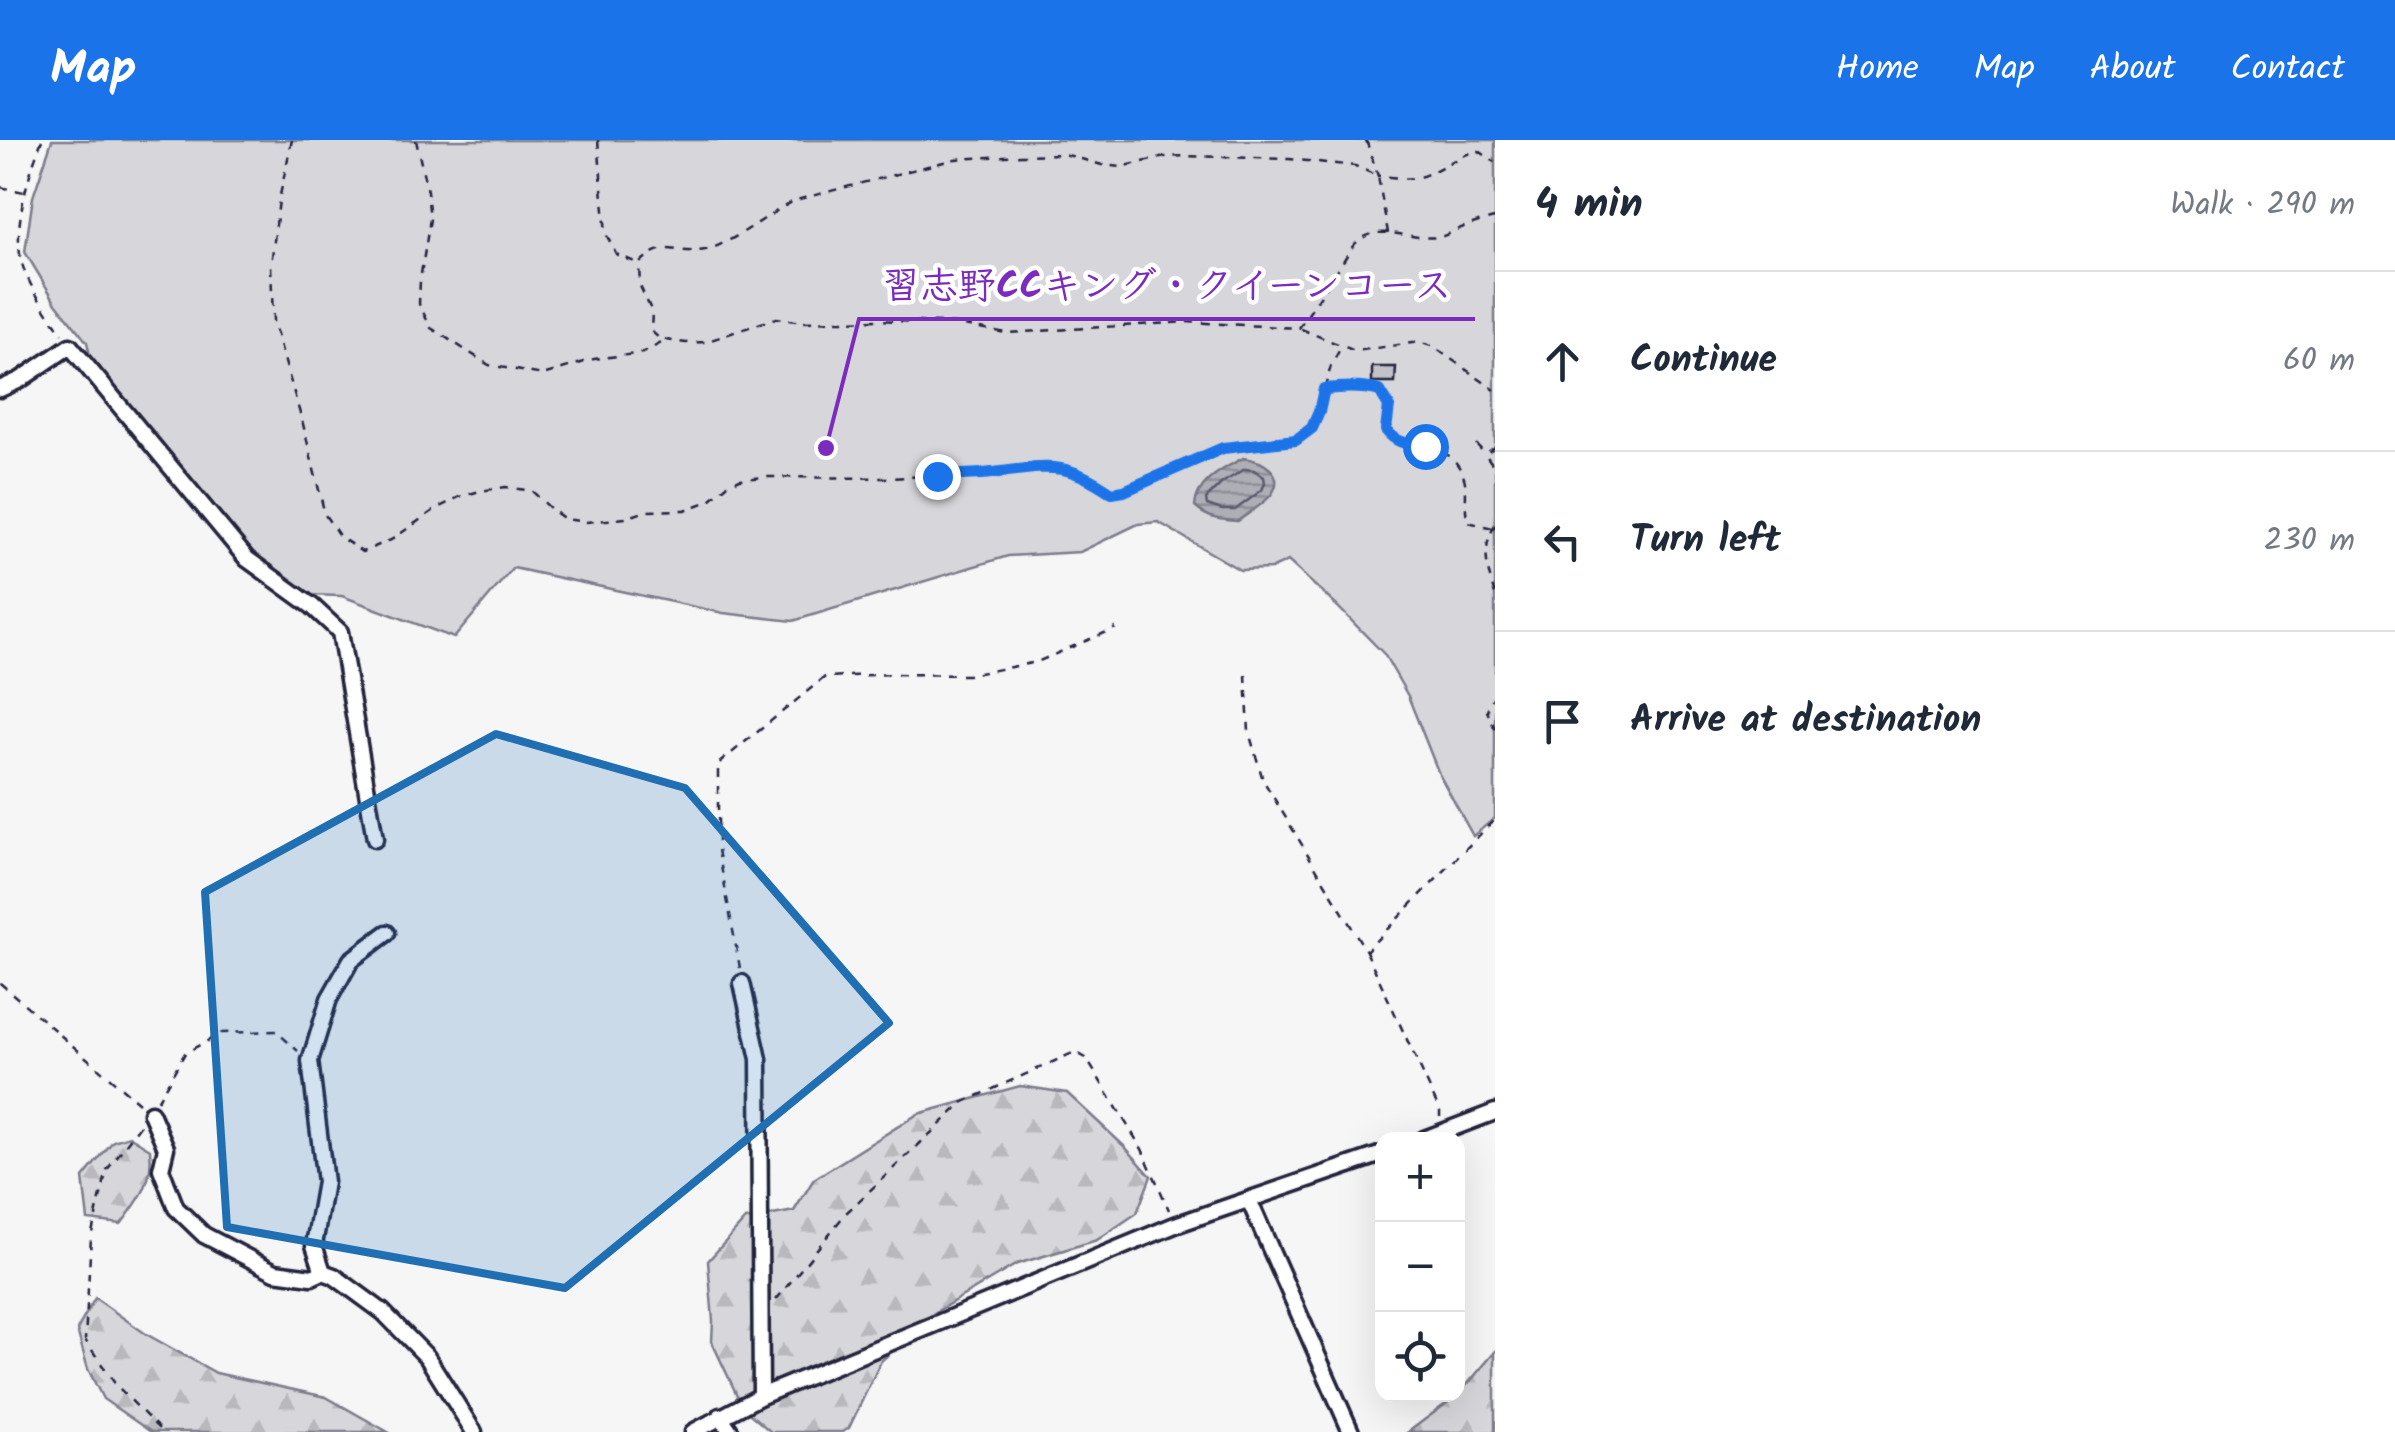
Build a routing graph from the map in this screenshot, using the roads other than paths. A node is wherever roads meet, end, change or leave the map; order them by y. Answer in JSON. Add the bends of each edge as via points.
{"nodes":[{"id":1,"x":0,"y":389,"type":"edge"},
{"id":2,"x":375,"y":839,"type":"dead end"},
{"id":3,"x":388,"y":933,"type":"dead end"},
{"id":4,"x":742,"y":983,"type":"road end"},
{"id":5,"x":1495,"y":1112,"type":"edge"},
{"id":6,"x":150,"y":1113,"type":"road end"},
{"id":7,"x":1444,"y":1132,"type":"edge"},
{"id":8,"x":1375,"y":1156,"type":"edge"},
{"id":9,"x":1249,"y":1200,"type":"junction"},
{"id":10,"x":323,"y":1272,"type":"junction"},
{"id":11,"x":760,"y":1396,"type":"junction"},
{"id":12,"x":720,"y":1416,"type":"junction"},
{"id":13,"x":474,"y":1432,"type":"edge"},
{"id":14,"x":693,"y":1432,"type":"edge"},
{"id":15,"x":731,"y":1432,"type":"edge"},
{"id":16,"x":1351,"y":1432,"type":"edge"}],
"edges":[{"from":1,"to":2,"type":"street","via":[[70,346],[248,559],[340,632]]},
{"from":3,"to":10,"type":"street","via":[[351,960],[329,999],[310,1061],[325,1182],[314,1245]]},
{"from":4,"to":11,"type":"street","via":[[759,1059]]},
{"from":5,"to":7,"type":"street"},
{"from":6,"to":10,"type":"street","via":[[166,1148],[161,1170],[176,1208],[204,1235],[274,1272]]},
{"from":8,"to":9,"type":"street"},
{"from":9,"to":11,"type":"street"},
{"from":9,"to":16,"type":"street"},
{"from":10,"to":13,"type":"street","via":[[383,1312],[427,1357]]},
{"from":11,"to":12,"type":"street"},
{"from":12,"to":14,"type":"street"},
{"from":12,"to":15,"type":"street"}]}
